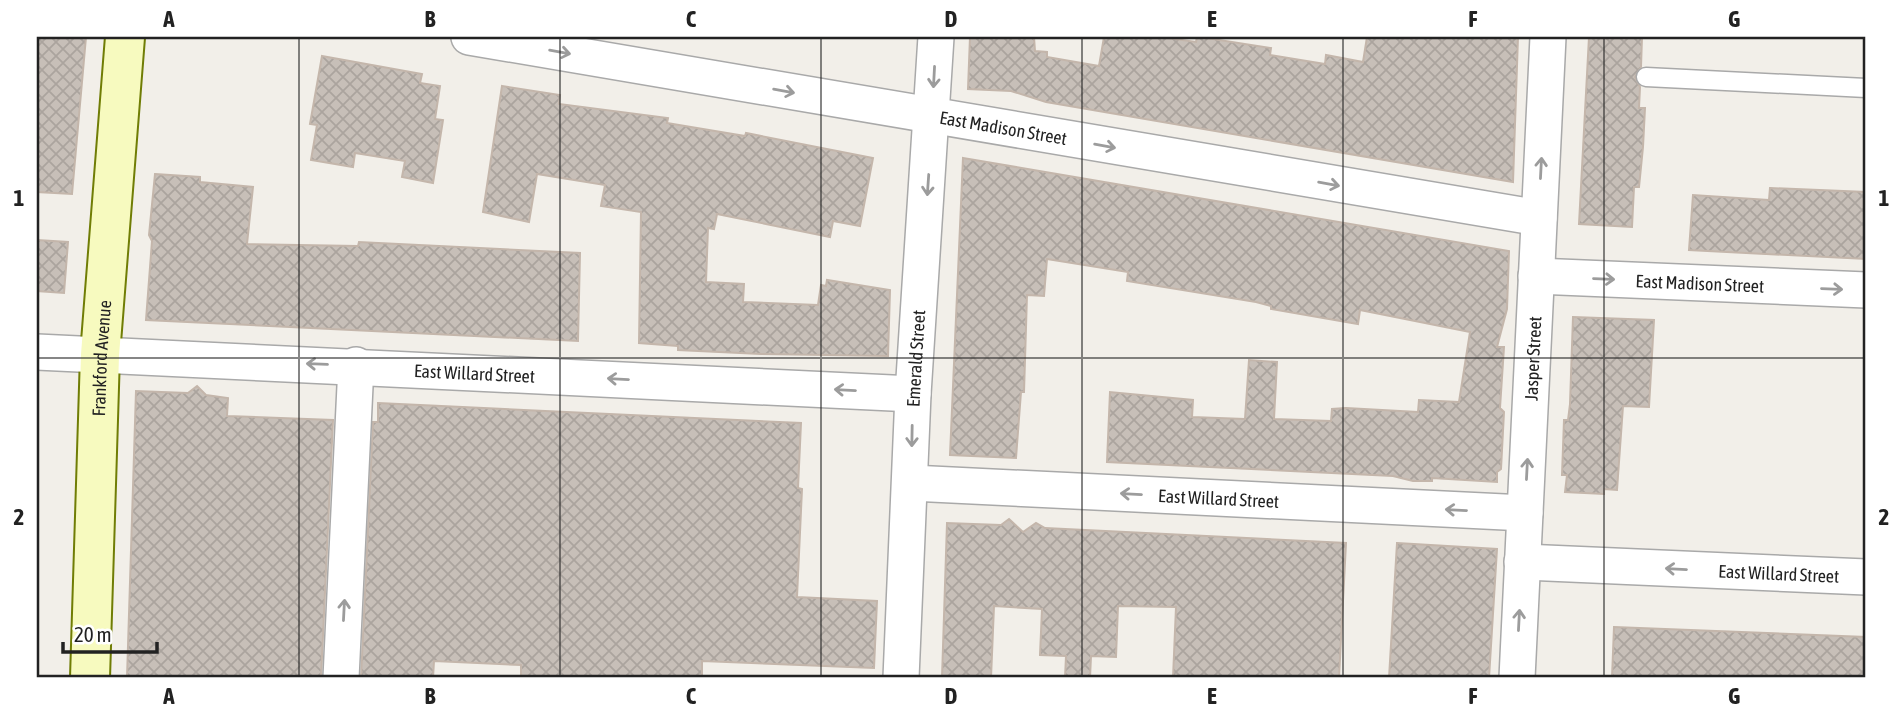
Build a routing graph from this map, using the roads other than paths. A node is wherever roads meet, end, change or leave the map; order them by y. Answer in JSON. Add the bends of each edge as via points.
{"nodes":[{"id":1,"x":125,"y":37,"type":"edge"},
{"id":2,"x":468,"y":37,"type":"edge"},
{"id":3,"x":936,"y":37,"type":"edge"},
{"id":4,"x":1548,"y":37,"type":"edge"},
{"id":5,"x":1646,"y":77,"type":"dead end"},
{"id":6,"x":1866,"y":88,"type":"edge"},
{"id":7,"x":932,"y":117,"type":"junction"},
{"id":8,"x":1539,"y":218,"type":"junction"},
{"id":9,"x":1536,"y":276,"type":"junction"},
{"id":10,"x":1866,"y":290,"type":"edge"},
{"id":11,"x":37,"y":352,"type":"edge"},
{"id":12,"x":100,"y":355,"type":"junction"},
{"id":13,"x":356,"y":365,"type":"junction"},
{"id":14,"x":913,"y":394,"type":"junction"},
{"id":15,"x":911,"y":483,"type":"junction"},
{"id":16,"x":1525,"y":513,"type":"junction"},
{"id":17,"x":1522,"y":562,"type":"junction"},
{"id":18,"x":1866,"y":577,"type":"edge"},
{"id":19,"x":90,"y":678,"type":"edge"},
{"id":20,"x":341,"y":678,"type":"edge"},
{"id":21,"x":901,"y":678,"type":"edge"},
{"id":22,"x":1517,"y":678,"type":"edge"}],
"edges":[{"from":1,"to":12,"type":"main road","name":"Frankford Avenue"},
{"from":2,"to":7,"type":"street","name":"East Madison Street","one_way":true},
{"from":3,"to":7,"type":"street","name":"Emerald Street","one_way":true},
{"from":8,"to":4,"type":"street","name":"Jasper Street","one_way":true},
{"from":5,"to":6,"type":"lane"},
{"from":7,"to":8,"type":"street","name":"East Madison Street","one_way":true},
{"from":7,"to":14,"type":"street","name":"Emerald Street","one_way":true},
{"from":8,"to":9,"type":"street","name":"Jasper Street"},
{"from":9,"to":10,"type":"street","name":"East Madison Street","one_way":true},
{"from":16,"to":9,"type":"street","name":"Jasper Street","one_way":true},
{"from":11,"to":12,"type":"street","name":"East Willard Street"},
{"from":13,"to":12,"type":"street","name":"East Willard Street","one_way":true},
{"from":12,"to":19,"type":"main road","name":"Frankford Avenue"},
{"from":14,"to":13,"type":"street","name":"East Willard Street","one_way":true},
{"from":20,"to":13,"type":"street","one_way":true},
{"from":14,"to":15,"type":"street","name":"Emerald Street","one_way":true},
{"from":16,"to":15,"type":"street","name":"East Willard Street","one_way":true},
{"from":15,"to":21,"type":"street","name":"Emerald Street"},
{"from":16,"to":17,"type":"street","name":"Jasper Street"},
{"from":18,"to":17,"type":"street","name":"East Willard Street","one_way":true},
{"from":22,"to":17,"type":"street","name":"Jasper Street","one_way":true}]}
